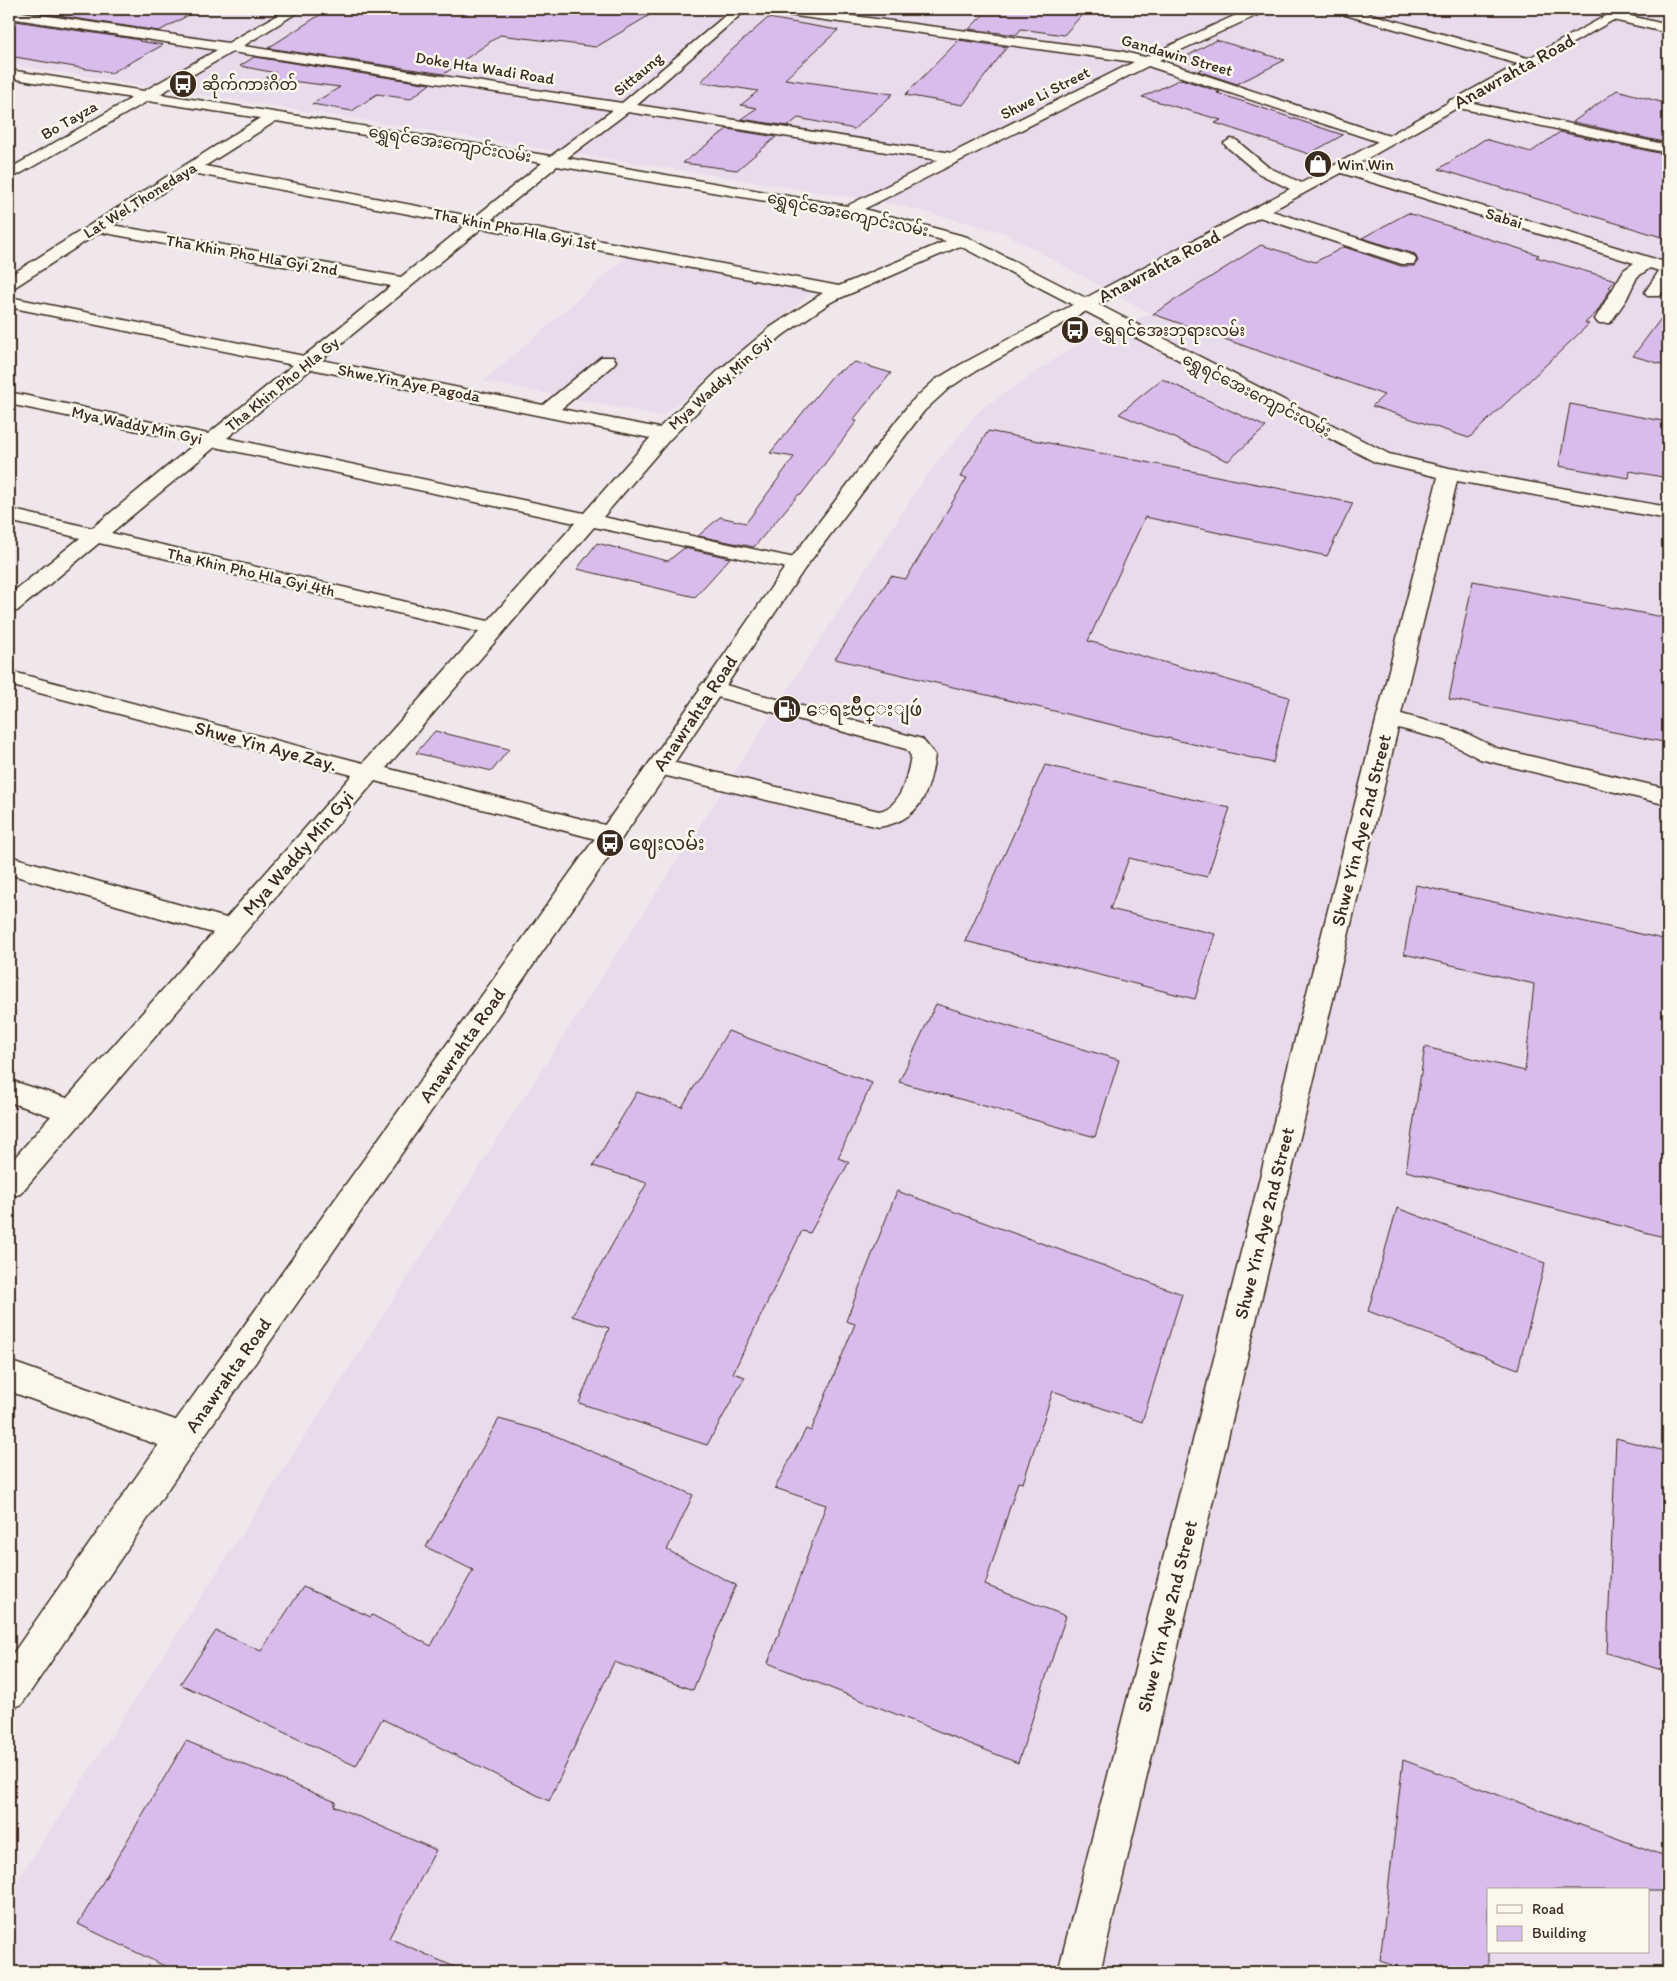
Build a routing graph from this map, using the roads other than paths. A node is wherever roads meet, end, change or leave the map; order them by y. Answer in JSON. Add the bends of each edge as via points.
{"nodes":[{"id":1,"x":296,"y":9,"type":"edge"},
{"id":2,"x":741,"y":9,"type":"edge"},
{"id":3,"x":773,"y":9,"type":"edge"},
{"id":4,"x":1259,"y":9,"type":"edge"},
{"id":5,"x":1340,"y":9,"type":"edge"},
{"id":6,"x":1621,"y":12,"type":"edge"},
{"id":7,"x":9,"y":14,"type":"edge"},
{"id":8,"x":1668,"y":28,"type":"edge"},
{"id":9,"x":230,"y":47,"type":"junction"},
{"id":10,"x":1147,"y":61,"type":"junction"},
{"id":11,"x":1530,"y":63,"type":"junction"},
{"id":12,"x":9,"y":74,"type":"edge"},
{"id":13,"x":25,"y":77,"type":"junction"},
{"id":14,"x":9,"y":86,"type":"edge"},
{"id":15,"x":147,"y":96,"type":"junction"},
{"id":16,"x":1455,"y":103,"type":"junction"},
{"id":17,"x":626,"y":108,"type":"junction"},
{"id":18,"x":272,"y":117,"type":"junction"},
{"id":19,"x":1387,"y":140,"type":"junction"},
{"id":20,"x":1231,"y":143,"type":"dead end"},
{"id":21,"x":1668,"y":149,"type":"edge"},
{"id":22,"x":956,"y":158,"type":"junction"},
{"id":23,"x":554,"y":161,"type":"junction"},
{"id":24,"x":190,"y":168,"type":"junction"},
{"id":25,"x":1340,"y":168,"type":"junction"},
{"id":26,"x":9,"y":175,"type":"edge"},
{"id":27,"x":1302,"y":189,"type":"junction"},
{"id":28,"x":848,"y":210,"type":"junction"},
{"id":29,"x":1258,"y":212,"type":"junction"},
{"id":30,"x":1497,"y":216,"type":"junction"},
{"id":31,"x":481,"y":222,"type":"junction"},
{"id":32,"x":1479,"y":225,"type":"dead end"},
{"id":33,"x":98,"y":227,"type":"junction"},
{"id":34,"x":961,"y":240,"type":"junction"},
{"id":35,"x":1408,"y":260,"type":"dead end"},
{"id":36,"x":1647,"y":262,"type":"junction"},
{"id":37,"x":1668,"y":269,"type":"edge"},
{"id":38,"x":9,"y":283,"type":"edge"},
{"id":39,"x":405,"y":284,"type":"junction"},
{"id":40,"x":840,"y":292,"type":"junction"},
{"id":41,"x":1654,"y":292,"type":"dead end"},
{"id":42,"x":9,"y":302,"type":"edge"},
{"id":43,"x":1085,"y":306,"type":"junction"},
{"id":44,"x":1604,"y":319,"type":"dead end"},
{"id":45,"x":606,"y":361,"type":"dead end"},
{"id":46,"x":308,"y":363,"type":"junction"},
{"id":47,"x":9,"y":398,"type":"edge"},
{"id":48,"x":548,"y":411,"type":"junction"},
{"id":49,"x":663,"y":434,"type":"junction"},
{"id":50,"x":212,"y":441,"type":"junction"},
{"id":51,"x":1449,"y":474,"type":"junction"},
{"id":52,"x":1668,"y":513,"type":"edge"},
{"id":53,"x":9,"y":515,"type":"edge"},
{"id":54,"x":587,"y":522,"type":"junction"},
{"id":55,"x":96,"y":536,"type":"junction"},
{"id":56,"x":797,"y":564,"type":"junction"},
{"id":57,"x":9,"y":606,"type":"edge"},
{"id":58,"x":493,"y":629,"type":"junction"},
{"id":59,"x":9,"y":678,"type":"edge"},
{"id":60,"x":711,"y":688,"type":"junction"},
{"id":61,"x":1389,"y":718,"type":"junction"},
{"id":62,"x":659,"y":767,"type":"junction"},
{"id":63,"x":368,"y":772,"type":"junction"},
{"id":64,"x":1668,"y":796,"type":"edge"},
{"id":65,"x":611,"y":835,"type":"junction"},
{"id":66,"x":9,"y":865,"type":"edge"},
{"id":67,"x":232,"y":929,"type":"junction"},
{"id":68,"x":9,"y":1091,"type":"edge"},
{"id":69,"x":74,"y":1112,"type":"junction"},
{"id":70,"x":9,"y":1185,"type":"edge"},
{"id":71,"x":9,"y":1376,"type":"edge"},
{"id":72,"x":183,"y":1438,"type":"junction"},
{"id":73,"x":9,"y":1691,"type":"edge"},
{"id":74,"x":1078,"y":1972,"type":"edge"}],
"edges":[{"from":1,"to":9,"type":"street","name":"Bo Tayza"},
{"from":2,"to":17,"type":"street","name":"Sittaung"},
{"from":3,"to":10,"type":"street","name":"Gandawin Street"},
{"from":4,"to":10,"type":"street","name":"Shwe Li Street"},
{"from":5,"to":11,"type":"street"},
{"from":6,"to":8,"type":"street"},
{"from":6,"to":11,"type":"street","name":"Anawrahta Road"},
{"from":7,"to":9,"type":"street","name":"Doke Hta Wadi Road"},
{"from":9,"to":15,"type":"street","name":"Bo Tayza"},
{"from":9,"to":17,"type":"street","name":"Doke Hta Wadi Road"},
{"from":10,"to":19,"type":"street","name":"Gandawin Street"},
{"from":10,"to":22,"type":"street","name":"Shwe Li Street"},
{"from":11,"to":16,"type":"street","name":"Anawrahta Road"},
{"from":12,"to":13,"type":"street","name":"ရွှေရင်အေးကျောင်းလမ်း"},
{"from":13,"to":14,"type":"street"},
{"from":13,"to":15,"type":"street","name":"ရွှေရင်အေးကျောင်းလမ်း"},
{"from":15,"to":18,"type":"street","name":"ရွှေရင်အေးကျောင်းလမ်း"},
{"from":15,"to":26,"type":"street","name":"Bo Tayza"},
{"from":16,"to":19,"type":"street","name":"Anawrahta Road"},
{"from":16,"to":21,"type":"street","via":[[1531,121],[1606,133]]},
{"from":17,"to":22,"type":"street","name":"Doke Hta Wadi Road"},
{"from":17,"to":23,"type":"street","name":"Sittaung"},
{"from":18,"to":23,"type":"street","name":"ရွှေရင်အေးကျောင်းလမ်း"},
{"from":18,"to":24,"type":"street","name":"Lat Wel Thonedaya"},
{"from":19,"to":25,"type":"street","name":"Anawrahta Road"},
{"from":20,"to":27,"type":"street","via":[[1263,170]]},
{"from":22,"to":28,"type":"street","name":"Shwe Li Street"},
{"from":23,"to":28,"type":"street","name":"ရွှေရင်အေးကျောင်းလမ်း"},
{"from":23,"to":31,"type":"street","name":"Tha Khin Pho Hla Gy"},
{"from":24,"to":31,"type":"street","name":"Tha khin Pho Hla Gyi 1st"},
{"from":24,"to":33,"type":"street","name":"Lat Wel Thonedaya"},
{"from":25,"to":27,"type":"street","name":"Anawrahta Road"},
{"from":25,"to":30,"type":"street","name":"Sabai"},
{"from":27,"to":29,"type":"street","name":"Anawrahta Road"},
{"from":28,"to":34,"type":"street","name":"ရွှေရင်အေးကျောင်းလမ်း"},
{"from":29,"to":35,"type":"street"},
{"from":29,"to":43,"type":"street","name":"Anawrahta Road"},
{"from":30,"to":32,"type":"street"},
{"from":30,"to":36,"type":"street","name":"Sabai"},
{"from":31,"to":39,"type":"street","name":"Tha Khin Pho Hla Gy"},
{"from":31,"to":40,"type":"street","name":"Tha khin Pho Hla Gyi 1st"},
{"from":33,"to":38,"type":"street","name":"Lat Wel Thonedaya"},
{"from":33,"to":39,"type":"street","name":"Tha Khin Pho Hla Gyi 2nd"},
{"from":34,"to":40,"type":"street","name":"Mya Waddy Min Gyi"},
{"from":34,"to":43,"type":"street","name":"ရွှေရင်အေးကျောင်းလမ်း"},
{"from":36,"to":37,"type":"street","name":"Sabai"},
{"from":36,"to":44,"type":"street","via":[[1630,274]]},
{"from":37,"to":41,"type":"street"},
{"from":39,"to":46,"type":"street","name":"Tha Khin Pho Hla Gy"},
{"from":40,"to":49,"type":"street","name":"Mya Waddy Min Gyi","via":[[824,298],[777,331],[724,375]]},
{"from":42,"to":46,"type":"street","name":"Shwe Yin Aye Pagoda"},
{"from":43,"to":51,"type":"street","name":"ရွှေရင်အေးကျောင်းလမ်း","via":[[1382,458]]},
{"from":43,"to":56,"type":"street","name":"Anawrahta Road","via":[[966,369],[942,384],[916,407]]},
{"from":45,"to":48,"type":"street"},
{"from":46,"to":48,"type":"street","name":"Shwe Yin Aye Pagoda"},
{"from":46,"to":50,"type":"street","name":"Tha Khin Pho Hla Gy"},
{"from":47,"to":50,"type":"street","name":"Mya Waddy Min Gyi"},
{"from":48,"to":49,"type":"street","name":"Shwe Yin Aye Pagoda"},
{"from":49,"to":54,"type":"street","name":"Mya Waddy Min Gyi"},
{"from":50,"to":54,"type":"street","name":"Mya Waddy Min Gyi"},
{"from":50,"to":55,"type":"street","name":"Tha Khin Pho Hla Gy"},
{"from":51,"to":52,"type":"street","name":"ရွှေရင်အေးကျောင်းလမ်း"},
{"from":51,"to":61,"type":"street","name":"Shwe Yin Aye 2nd Street"},
{"from":53,"to":55,"type":"street","name":"Tha Khin Pho Hla Gyi 4th"},
{"from":54,"to":56,"type":"street","name":"Mya Waddy Min Gyi"},
{"from":54,"to":58,"type":"street","name":"Mya Waddy Min Gyi"},
{"from":55,"to":57,"type":"street","name":"Tha Khin Pho Hla Gy"},
{"from":55,"to":58,"type":"street","name":"Tha Khin Pho Hla Gyi 4th"},
{"from":56,"to":60,"type":"street","name":"Anawrahta Road"},
{"from":58,"to":63,"type":"street","name":"Mya Waddy Min Gyi"},
{"from":59,"to":63,"type":"street","name":"Shwe Yin Aye Zay."},
{"from":60,"to":62,"type":"street","name":"Anawrahta Road"},
{"from":60,"to":62,"type":"street","via":[[914,744],[923,755],[919,777],[906,804],[899,813],[879,819]]},
{"from":61,"to":64,"type":"street","via":[[1452,735],[1488,754]]},
{"from":61,"to":74,"type":"street","name":"Shwe Yin Aye 2nd Street"},
{"from":62,"to":65,"type":"street","name":"Anawrahta Road"},
{"from":63,"to":65,"type":"street","name":"Shwe Yin Aye Zay."},
{"from":63,"to":67,"type":"street","name":"Mya Waddy Min Gyi"},
{"from":65,"to":72,"type":"street","name":"Anawrahta Road"},
{"from":66,"to":67,"type":"street"},
{"from":67,"to":69,"type":"street","name":"Mya Waddy Min Gyi"},
{"from":68,"to":69,"type":"street"},
{"from":69,"to":70,"type":"street","name":"Mya Waddy Min Gyi"},
{"from":71,"to":72,"type":"street"},
{"from":72,"to":73,"type":"street","name":"Anawrahta Road"}]}
